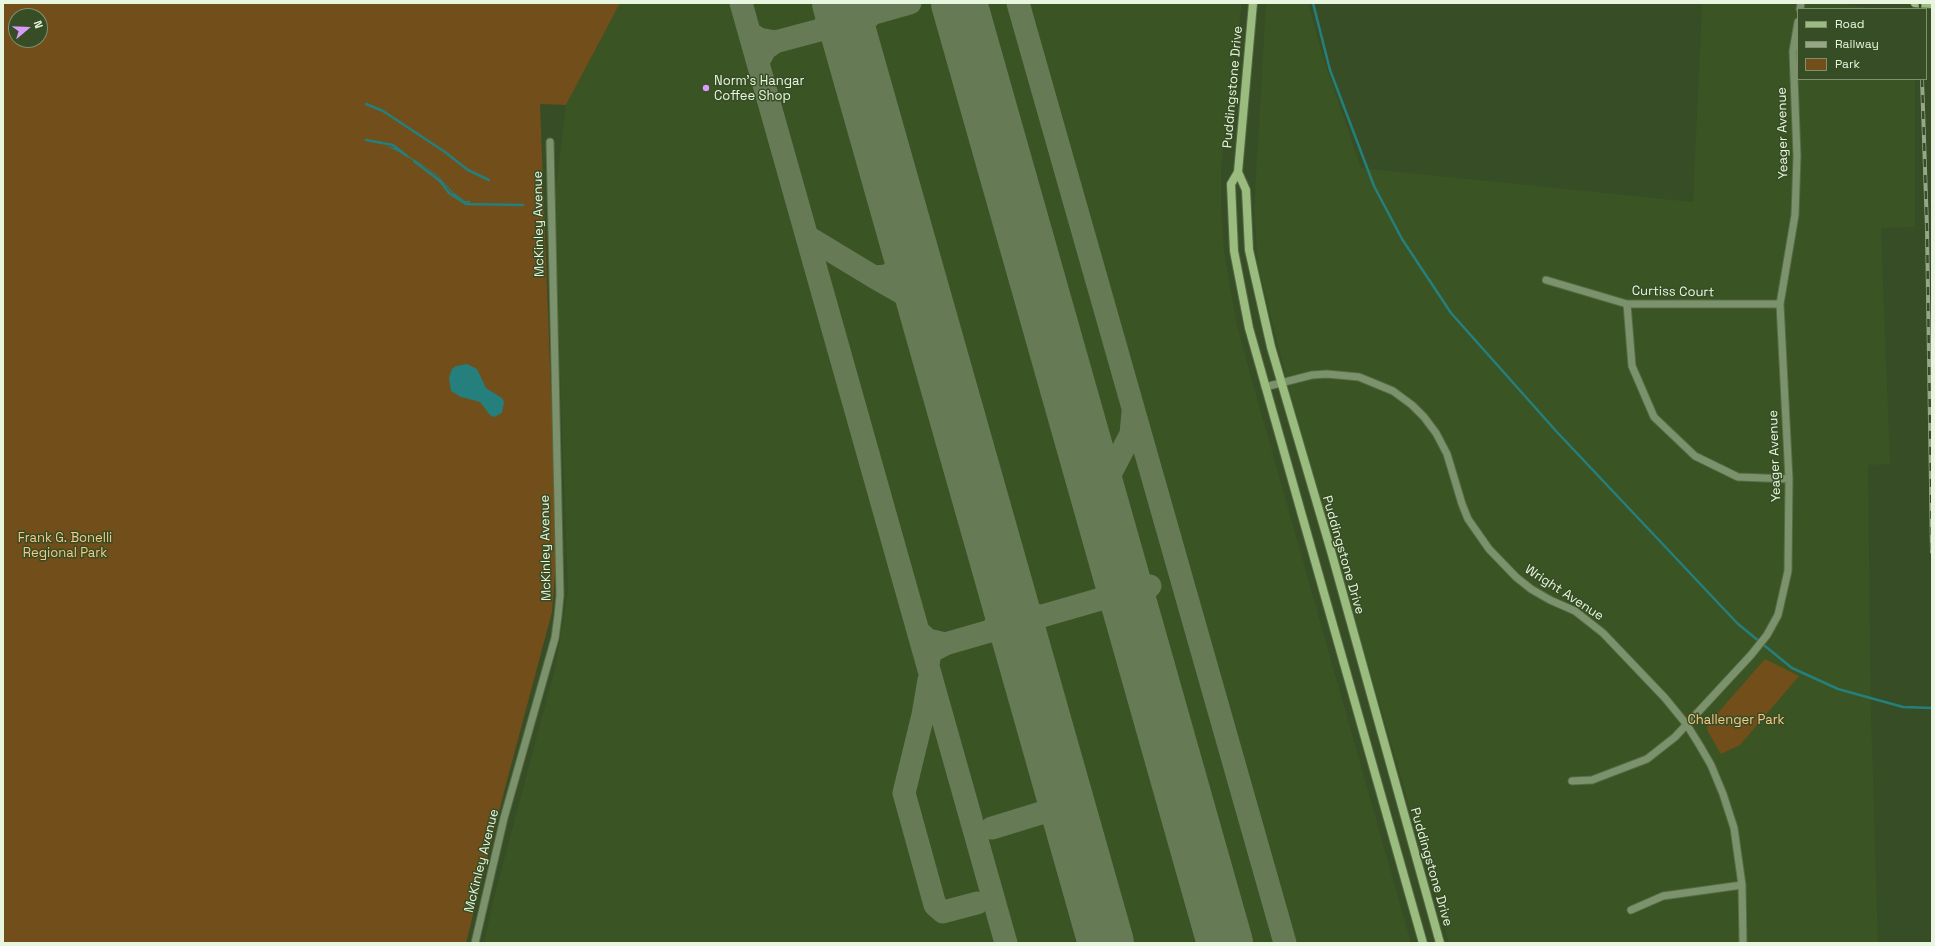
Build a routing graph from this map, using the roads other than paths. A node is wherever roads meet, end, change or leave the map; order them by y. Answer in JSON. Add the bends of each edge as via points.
{"nodes":[{"id":1,"x":1253,"y":3,"type":"edge"},
{"id":2,"x":1915,"y":3,"type":"edge"},
{"id":3,"x":1932,"y":4,"type":"edge"},
{"id":4,"x":1797,"y":28,"type":"edge"},
{"id":5,"x":550,"y":142,"type":"dead end"},
{"id":6,"x":1238,"y":172,"type":"junction"},
{"id":7,"x":1546,"y":280,"type":"dead end"},
{"id":8,"x":1627,"y":304,"type":"junction"},
{"id":9,"x":1780,"y":304,"type":"junction"},
{"id":10,"x":1281,"y":382,"type":"junction"},
{"id":11,"x":1265,"y":387,"type":"junction"},
{"id":12,"x":1789,"y":479,"type":"junction"},
{"id":13,"x":1687,"y":725,"type":"junction"},
{"id":14,"x":1572,"y":781,"type":"dead end"},
{"id":15,"x":1742,"y":884,"type":"junction"},
{"id":16,"x":1631,"y":910,"type":"dead end"},
{"id":17,"x":475,"y":943,"type":"edge"},
{"id":18,"x":1422,"y":943,"type":"edge"},
{"id":19,"x":1440,"y":943,"type":"edge"},
{"id":20,"x":1743,"y":943,"type":"edge"}],
"edges":[{"from":1,"to":6,"type":"street","name":"Puddingstone Drive"},
{"from":2,"to":3,"type":"street"},
{"from":4,"to":9,"type":"street","name":"Yeager Avenue","via":[[1793,51],[1798,156],[1795,215]]},
{"from":5,"to":17,"type":"street","name":"McKinley Avenue","via":[[560,595],[553,645],[504,818]]},
{"from":6,"to":10,"type":"street","name":"Puddingstone Drive","via":[[1246,190],[1249,250],[1255,281]]},
{"from":6,"to":11,"type":"street","name":"Puddingstone Drive","via":[[1231,184],[1234,251],[1249,328]]},
{"from":7,"to":8,"type":"street","name":"Curtiss Court"},
{"from":8,"to":9,"type":"street","name":"Curtiss Court"},
{"from":8,"to":12,"type":"street","via":[[1632,366],[1654,417],[1695,456],[1738,477]]},
{"from":9,"to":12,"type":"street","name":"Yeager Avenue"},
{"from":10,"to":11,"type":"street","name":"Wright Avenue"},
{"from":10,"to":13,"type":"street","name":"Wright Avenue","via":[[1327,374],[1359,377],[1393,390],[1412,405],[1436,432],[1448,454],[1462,504],[1477,534],[1489,549],[1531,589],[1590,622],[1627,658]]},
{"from":10,"to":19,"type":"street","name":"Puddingstone Drive","via":[[1331,551]]},
{"from":11,"to":18,"type":"street","name":"Puddingstone Drive"},
{"from":12,"to":13,"type":"street","name":"Yeager Avenue","via":[[1788,571],[1778,615],[1755,650]]},
{"from":13,"to":14,"type":"street","name":"Yeager Avenue","via":[[1647,759],[1592,780]]},
{"from":13,"to":15,"type":"street","name":"Wright Avenue","via":[[1711,765],[1723,794],[1734,828]]},
{"from":15,"to":16,"type":"street","via":[[1663,896]]},
{"from":15,"to":20,"type":"street","name":"Wright Avenue"}]}
